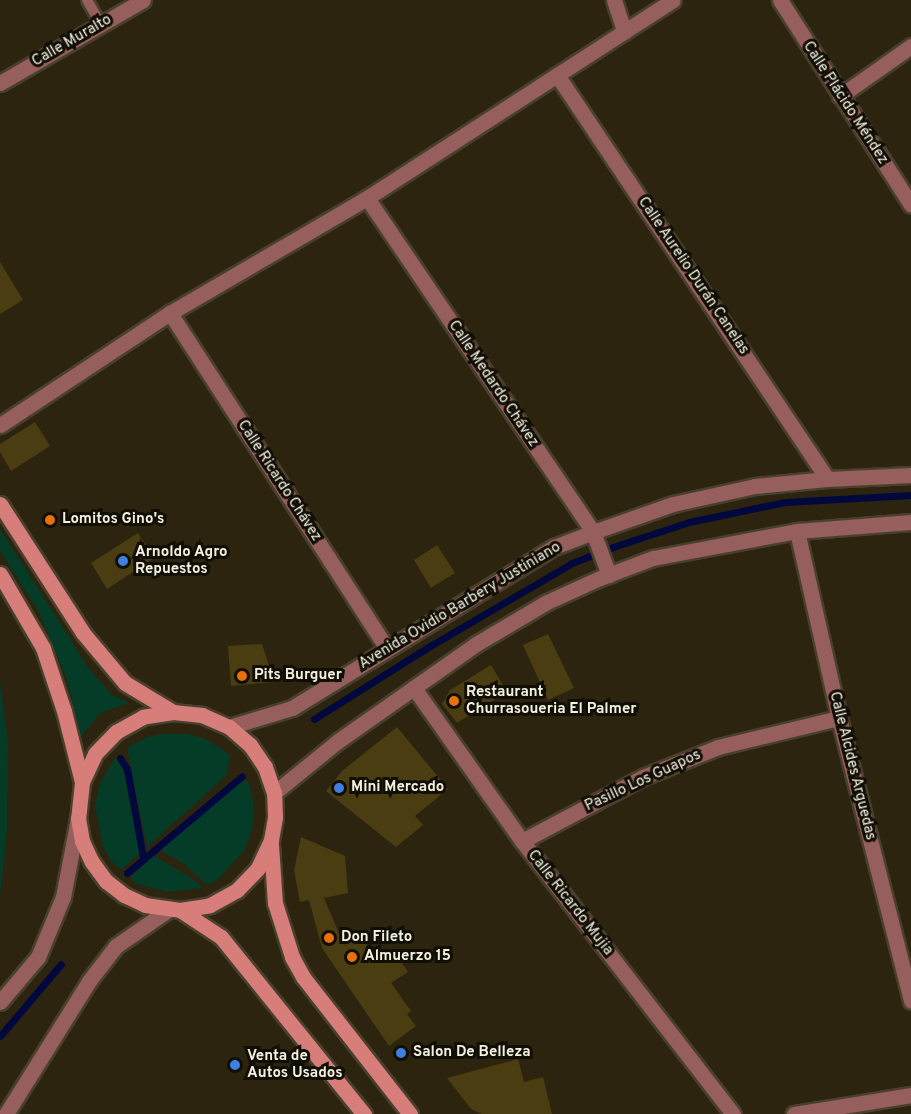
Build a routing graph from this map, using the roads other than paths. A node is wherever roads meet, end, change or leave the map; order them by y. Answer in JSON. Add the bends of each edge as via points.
{"nodes":[{"id":1,"x":87,"y":0,"type":"edge"},
{"id":2,"x":143,"y":0,"type":"edge"},
{"id":3,"x":614,"y":0,"type":"edge"},
{"id":4,"x":672,"y":0,"type":"edge"},
{"id":5,"x":780,"y":0,"type":"edge"},
{"id":6,"x":101,"y":24,"type":"junction"},
{"id":7,"x":624,"y":31,"type":"junction"},
{"id":8,"x":911,"y":46,"type":"edge"},
{"id":9,"x":556,"y":75,"type":"junction"},
{"id":10,"x":0,"y":83,"type":"edge"},
{"id":11,"x":840,"y":96,"type":"junction"},
{"id":12,"x":367,"y":198,"type":"junction"},
{"id":13,"x":911,"y":205,"type":"edge"},
{"id":14,"x":170,"y":313,"type":"junction"},
{"id":15,"x":0,"y":425,"type":"edge"},
{"id":16,"x":911,"y":475,"type":"edge"},
{"id":17,"x":827,"y":478,"type":"junction"},
{"id":18,"x":0,"y":504,"type":"edge"},
{"id":19,"x":911,"y":522,"type":"edge"},
{"id":20,"x":797,"y":531,"type":"junction"},
{"id":21,"x":598,"y":546,"type":"junction"},
{"id":22,"x":0,"y":574,"type":"edge"},
{"id":23,"x":609,"y":575,"type":"junction"},
{"id":24,"x":387,"y":648,"type":"junction"},
{"id":25,"x":414,"y":688,"type":"junction"},
{"id":26,"x":173,"y":712,"type":"junction"},
{"id":27,"x":839,"y":718,"type":"junction"},
{"id":28,"x":229,"y":727,"type":"junction"},
{"id":29,"x":82,"y":782,"type":"junction"},
{"id":30,"x":274,"y":793,"type":"junction"},
{"id":31,"x":78,"y":818,"type":"junction"},
{"id":32,"x":271,"y":840,"type":"junction"},
{"id":33,"x":522,"y":841,"type":"junction"},
{"id":34,"x":174,"y":910,"type":"junction"},
{"id":35,"x":911,"y":1001,"type":"edge"},
{"id":36,"x":0,"y":1002,"type":"edge"},
{"id":37,"x":911,"y":1095,"type":"edge"},
{"id":38,"x":6,"y":1114,"type":"edge"},
{"id":39,"x":364,"y":1114,"type":"edge"},
{"id":40,"x":410,"y":1114,"type":"edge"},
{"id":41,"x":733,"y":1114,"type":"edge"},
{"id":42,"x":794,"y":1114,"type":"edge"}],
"edges":[{"from":1,"to":6,"type":"lane"},
{"from":2,"to":6,"type":"street","name":"Calle Muralto"},
{"from":3,"to":7,"type":"street"},
{"from":4,"to":7,"type":"street"},
{"from":5,"to":11,"type":"street","name":"Calle Plácido Méndez"},
{"from":6,"to":10,"type":"street","name":"Calle Muralto"},
{"from":7,"to":9,"type":"street"},
{"from":8,"to":11,"type":"street"},
{"from":9,"to":12,"type":"street"},
{"from":9,"to":17,"type":"street","name":"Calle Aurelio Durán Canelas"},
{"from":11,"to":13,"type":"street","name":"Calle Plácido Méndez"},
{"from":12,"to":14,"type":"street"},
{"from":12,"to":21,"type":"street","name":"Calle Medardo Chávez"},
{"from":14,"to":15,"type":"street"},
{"from":14,"to":24,"type":"street","name":"Calle Ricardo Chávez"},
{"from":16,"to":17,"type":"street","name":"Avenida Ovidio Barbery Justiniano"},
{"from":17,"to":21,"type":"street","name":"Avenida Ovidio Barbery Justiniano","via":[[755,486],[673,504]]},
{"from":18,"to":26,"type":"main road","via":[[83,633],[125,683]]},
{"from":19,"to":20,"type":"street"},
{"from":20,"to":23,"type":"street","via":[[653,558]]},
{"from":20,"to":27,"type":"street","name":"Calle Alcides Arguedas"},
{"from":21,"to":23,"type":"street","name":"Calle Medardo Chávez"},
{"from":21,"to":24,"type":"street","name":"Avenida Ovidio Barbery Justiniano","via":[[554,547]]},
{"from":22,"to":29,"type":"main road","via":[[43,648]]},
{"from":23,"to":25,"type":"street","via":[[547,602],[476,644]]},
{"from":24,"to":28,"type":"street","name":"Avenida Ovidio Barbery Justiniano","via":[[292,708]]},
{"from":25,"to":30,"type":"street","via":[[338,741]]},
{"from":25,"to":33,"type":"street","name":"Calle Ricardo Mujia"},
{"from":26,"to":28,"type":"main road","via":[[202,715]]},
{"from":26,"to":29,"type":"main road","via":[[143,717],[116,732],[95,754]]},
{"from":27,"to":33,"type":"street","name":"Pasillo Los Guapos","via":[[718,747],[643,777]]},
{"from":27,"to":35,"type":"street","name":"Calle Alcides Arguedas"},
{"from":28,"to":30,"type":"main road","via":[[250,745],[265,767]]},
{"from":29,"to":31,"type":"main road"},
{"from":30,"to":32,"type":"main road"},
{"from":31,"to":34,"type":"main road","via":[[82,841],[106,881],[146,905]]},
{"from":31,"to":36,"type":"street","via":[[63,897],[38,957]]},
{"from":32,"to":34,"type":"main road","via":[[258,868],[237,890],[210,904]]},
{"from":32,"to":40,"type":"main road","via":[[275,903],[292,957],[303,977]]},
{"from":33,"to":41,"type":"street","name":"Calle Ricardo Mujia"},
{"from":34,"to":38,"type":"street","via":[[116,946],[88,981]]},
{"from":34,"to":39,"type":"main road","via":[[221,937]]},
{"from":37,"to":42,"type":"street"}]}
